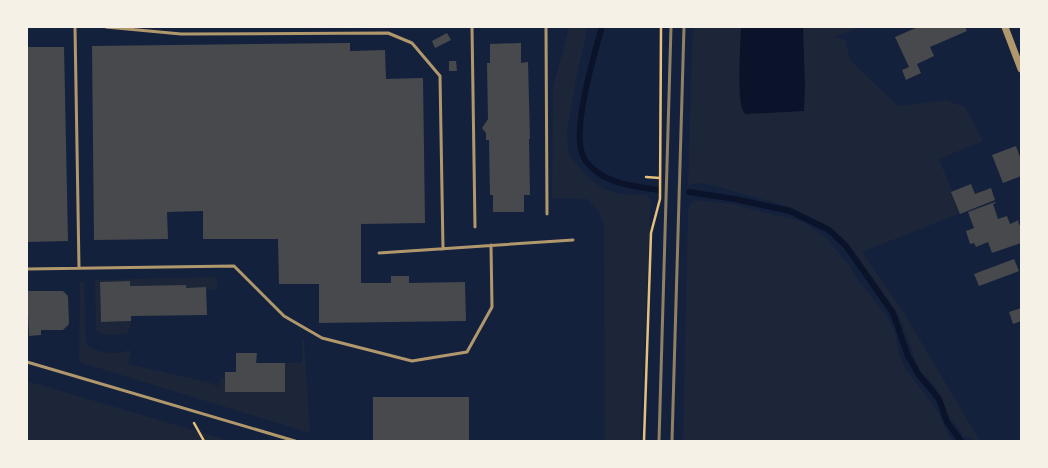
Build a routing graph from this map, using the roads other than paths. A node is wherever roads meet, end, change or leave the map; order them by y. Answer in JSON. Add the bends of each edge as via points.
{"nodes":[{"id":1,"x":75,"y":27,"type":"edge"},
{"id":2,"x":106,"y":27,"type":"edge"},
{"id":3,"x":472,"y":27,"type":"edge"},
{"id":4,"x":546,"y":27,"type":"edge"},
{"id":5,"x":1004,"y":27,"type":"edge"},
{"id":6,"x":1021,"y":69,"type":"edge"},
{"id":7,"x":547,"y":214,"type":"dead end"},
{"id":8,"x":475,"y":227,"type":"dead end"},
{"id":9,"x":573,"y":240,"type":"dead end"},
{"id":10,"x":491,"y":246,"type":"junction"},
{"id":11,"x":443,"y":249,"type":"junction"},
{"id":12,"x":378,"y":253,"type":"dead end"},
{"id":13,"x":27,"y":268,"type":"edge"},
{"id":14,"x":79,"y":268,"type":"junction"},
{"id":15,"x":27,"y":362,"type":"edge"},
{"id":16,"x":295,"y":441,"type":"edge"}],
"edges":[{"from":1,"to":14,"type":"lane"},
{"from":2,"to":11,"type":"lane","via":[[181,34],[388,33],[412,43],[440,76]]},
{"from":3,"to":8,"type":"lane"},
{"from":4,"to":7,"type":"lane"},
{"from":5,"to":6,"type":"street"},
{"from":9,"to":10,"type":"lane"},
{"from":10,"to":11,"type":"lane"},
{"from":10,"to":14,"type":"lane","via":[[492,307],[467,352],[412,361],[322,338],[284,316],[234,266]]},
{"from":11,"to":12,"type":"lane"},
{"from":13,"to":14,"type":"lane"},
{"from":15,"to":16,"type":"lane"}]}
